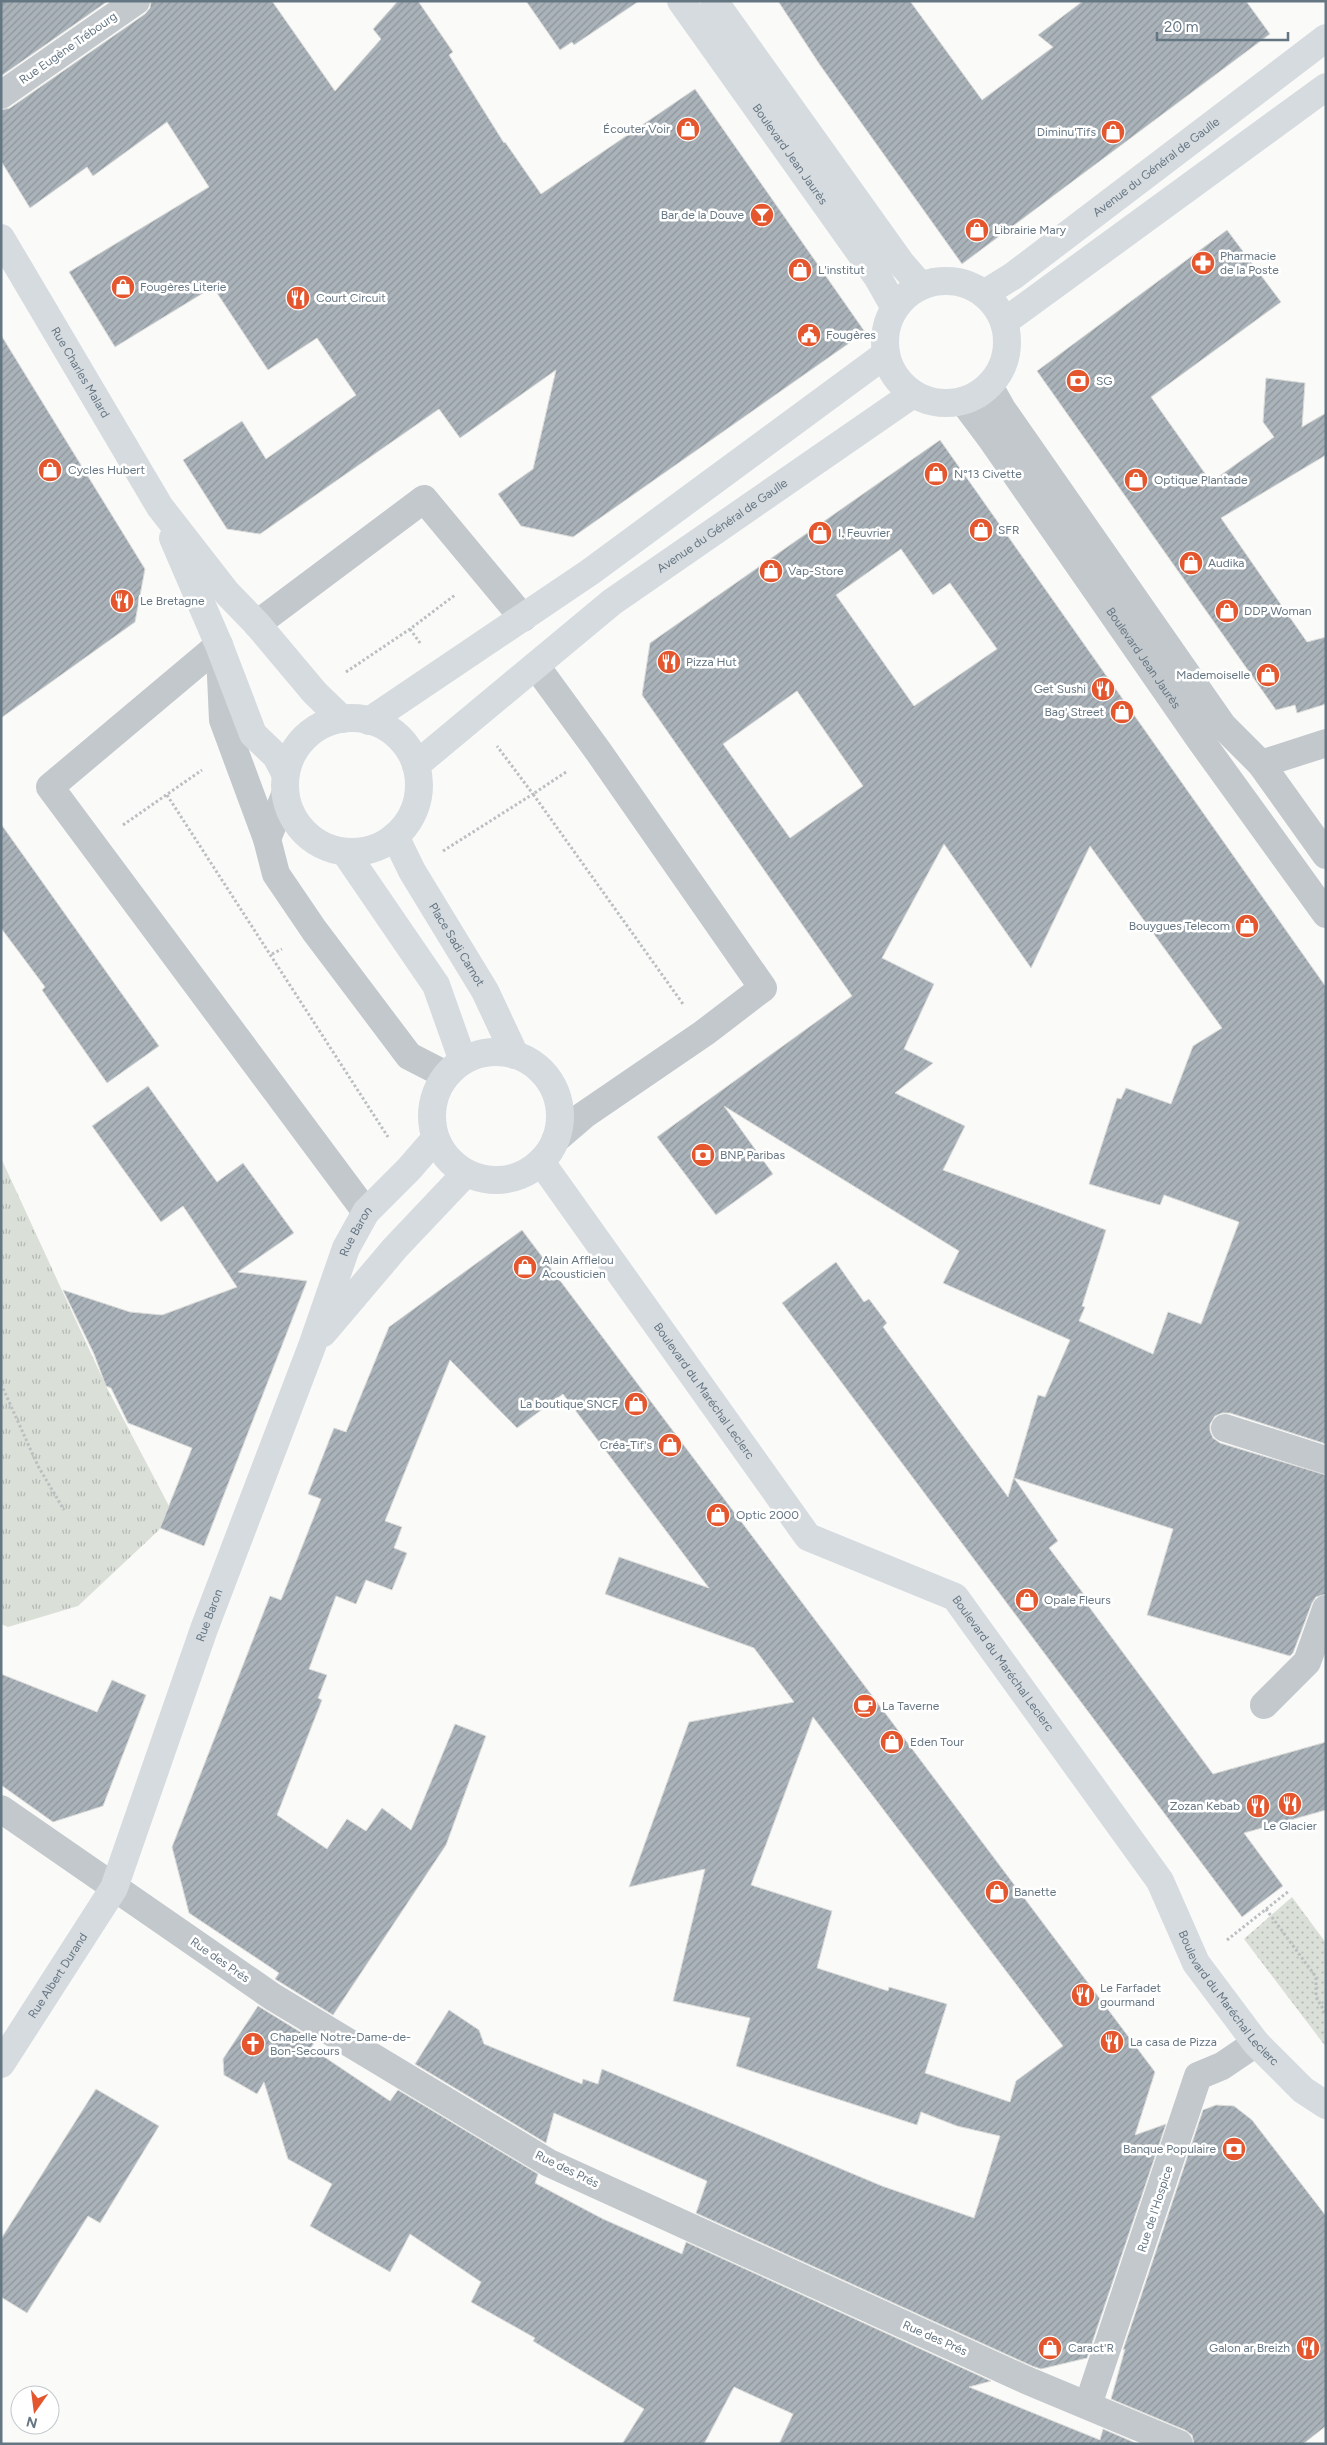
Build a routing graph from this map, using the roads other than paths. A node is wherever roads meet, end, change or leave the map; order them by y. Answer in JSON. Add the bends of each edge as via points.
{"nodes":[{"id":1,"x":136,"y":1,"type":"edge"},
{"id":2,"x":714,"y":1,"type":"edge"},
{"id":3,"x":691,"y":6,"type":"edge"},
{"id":4,"x":1326,"y":38,"type":"edge"},
{"id":5,"x":1326,"y":87,"type":"edge"},
{"id":6,"x":1,"y":95,"type":"edge"},
{"id":7,"x":1,"y":238,"type":"edge"},
{"id":8,"x":921,"y":286,"type":"junction"},
{"id":9,"x":984,"y":294,"type":"junction"},
{"id":10,"x":895,"y":308,"type":"junction"},
{"id":11,"x":1004,"y":322,"type":"junction"},
{"id":12,"x":886,"y":354,"type":"junction"},
{"id":13,"x":989,"y":386,"type":"junction"},
{"id":14,"x":914,"y":394,"type":"junction"},
{"id":15,"x":963,"y":401,"type":"junction"},
{"id":16,"x":160,"y":507,"type":"junction"},
{"id":17,"x":523,"y":618,"type":"junction"},
{"id":18,"x":257,"y":624,"type":"junction"},
{"id":19,"x":219,"y":645,"type":"junction"},
{"id":20,"x":536,"y":666,"type":"junction"},
{"id":21,"x":342,"y":719,"type":"junction"},
{"id":22,"x":369,"y":721,"type":"junction"},
{"id":23,"x":1326,"y":743,"type":"edge"},
{"id":24,"x":1261,"y":764,"type":"junction"},
{"id":25,"x":416,"y":765,"type":"junction"},
{"id":26,"x":285,"y":784,"type":"junction"},
{"id":27,"x":394,"y":836,"type":"junction"},
{"id":28,"x":267,"y":839,"type":"junction"},
{"id":29,"x":345,"y":852,"type":"junction"},
{"id":30,"x":1326,"y":855,"type":"edge"},
{"id":31,"x":1326,"y":914,"type":"edge"},
{"id":32,"x":515,"y":1055,"type":"junction"},
{"id":33,"x":454,"y":1068,"type":"junction"},
{"id":34,"x":435,"y":1139,"type":"junction"},
{"id":35,"x":556,"y":1139,"type":"junction"},
{"id":36,"x":541,"y":1162,"type":"junction"},
{"id":37,"x":466,"y":1173,"type":"junction"},
{"id":38,"x":366,"y":1212,"type":"junction"},
{"id":39,"x":312,"y":1346,"type":"junction"},
{"id":40,"x":1225,"y":1428,"type":"dead end"},
{"id":41,"x":1326,"y":1460,"type":"edge"},
{"id":42,"x":1326,"y":1609,"type":"edge"},
{"id":43,"x":1264,"y":1704,"type":"dead end"},
{"id":44,"x":1,"y":1809,"type":"edge"},
{"id":45,"x":114,"y":1888,"type":"junction"},
{"id":46,"x":1256,"y":2042,"type":"junction"},
{"id":47,"x":1,"y":2064,"type":"edge"},
{"id":48,"x":1326,"y":2105,"type":"edge"},
{"id":49,"x":1088,"y":2405,"type":"junction"},
{"id":50,"x":1179,"y":2444,"type":"edge"}],
"edges":[{"from":1,"to":6,"type":"street","name":"Rue Eugène Trébourg"},
{"from":2,"to":8,"type":"main road","via":[[901,263]]},
{"from":3,"to":10,"type":"main road","name":"Boulevard Jean Jaurès","via":[[878,278]]},
{"from":4,"to":9,"type":"main road","name":"Avenue du Général de Gaulle","via":[[1013,276]]},
{"from":5,"to":11,"type":"main road"},
{"from":7,"to":16,"type":"main road","name":"Rue Charles Malard"},
{"from":8,"to":9,"type":"main road","via":[[937,281],[954,282]]},
{"from":8,"to":10,"type":"main road"},
{"from":9,"to":11,"type":"main road","via":[[996,306]]},
{"from":10,"to":12,"type":"main road","via":[[888,322]]},
{"from":11,"to":13,"type":"main road","via":[[1006,356],[1000,372]]},
{"from":12,"to":14,"type":"main road","via":[[896,377]]},
{"from":12,"to":17,"type":"main road"},
{"from":13,"to":15,"type":"main road","via":[[977,396]]},
{"from":13,"to":24,"type":"street","via":[[1223,726]]},
{"from":14,"to":15,"type":"main road","via":[[946,404]]},
{"from":14,"to":20,"type":"main road","name":"Avenue du Général de Gaulle","via":[[612,602]]},
{"from":15,"to":31,"type":"street","name":"Boulevard Jean Jaurès"},
{"from":16,"to":18,"type":"main road","name":"Rue Charles Malard","via":[[227,593]]},
{"from":16,"to":19,"type":"main road","name":"Rue Charles Malard"},
{"from":17,"to":18,"type":"street","via":[[424,499]]},
{"from":17,"to":22,"type":"main road"},
{"from":18,"to":21,"type":"main road","via":[[315,693]]},
{"from":19,"to":26,"type":"main road","via":[[253,734],[276,756]]},
{"from":19,"to":28,"type":"street","via":[[223,720]]},
{"from":19,"to":38,"type":"street","via":[[50,787]]},
{"from":20,"to":25,"type":"main road"},
{"from":20,"to":35,"type":"street","via":[[763,988],[704,1033],[584,1115]]},
{"from":21,"to":22,"type":"main road"},
{"from":21,"to":26,"type":"main road","via":[[322,724],[305,737],[292,753]]},
{"from":22,"to":25,"type":"main road","via":[[390,730],[406,745]]},
{"from":23,"to":24,"type":"street"},
{"from":24,"to":30,"type":"street"},
{"from":25,"to":27,"type":"main road","via":[[419,785],[416,804],[408,822]]},
{"from":26,"to":28,"type":"street"},
{"from":26,"to":29,"type":"main road","via":[[292,816],[305,834],[323,846]]},
{"from":27,"to":29,"type":"main road","via":[[380,846],[362,852]]},
{"from":27,"to":32,"type":"main road","name":"Place Sadi Carnot","via":[[485,991]]},
{"from":28,"to":33,"type":"street","via":[[276,874],[409,1056]]},
{"from":29,"to":33,"type":"main road","via":[[436,985]]},
{"from":32,"to":33,"type":"main road","via":[[479,1054]]},
{"from":32,"to":35,"type":"main road","via":[[534,1064],[549,1079],[558,1098],[560,1119]]},
{"from":33,"to":34,"type":"main road","via":[[437,1089],[432,1105]]},
{"from":34,"to":37,"type":"main road","via":[[442,1153]]},
{"from":34,"to":38,"type":"main road","name":"Rue Baron"},
{"from":35,"to":36,"type":"main road"},
{"from":36,"to":37,"type":"main road","via":[[525,1174],[505,1180],[485,1180]]},
{"from":36,"to":46,"type":"main road","name":"Boulevard du Maréchal Leclerc","via":[[808,1537],[955,1598],[1160,1881],[1196,1963]]},
{"from":37,"to":39,"type":"main road","name":"Rue Baron","via":[[395,1248]]},
{"from":38,"to":39,"type":"main road","name":"Rue Baron","via":[[346,1248]]},
{"from":39,"to":45,"type":"main road","name":"Rue Baron","via":[[204,1628]]},
{"from":40,"to":41,"type":"street"},
{"from":42,"to":43,"type":"street","via":[[1307,1662]]},
{"from":44,"to":45,"type":"street","name":"Rue des Prés"},
{"from":45,"to":47,"type":"main road","name":"Rue Albert Durand"},
{"from":45,"to":49,"type":"street","name":"Rue des Prés","via":[[273,1997],[549,2162],[1026,2380]]},
{"from":46,"to":48,"type":"main road","name":"Boulevard du Maréchal Leclerc","via":[[1303,2090]]},
{"from":46,"to":49,"type":"street","name":"Rue de l'Hospice","via":[[1222,2066],[1198,2076]]},
{"from":49,"to":50,"type":"street","name":"Rue des Prés"}]}
